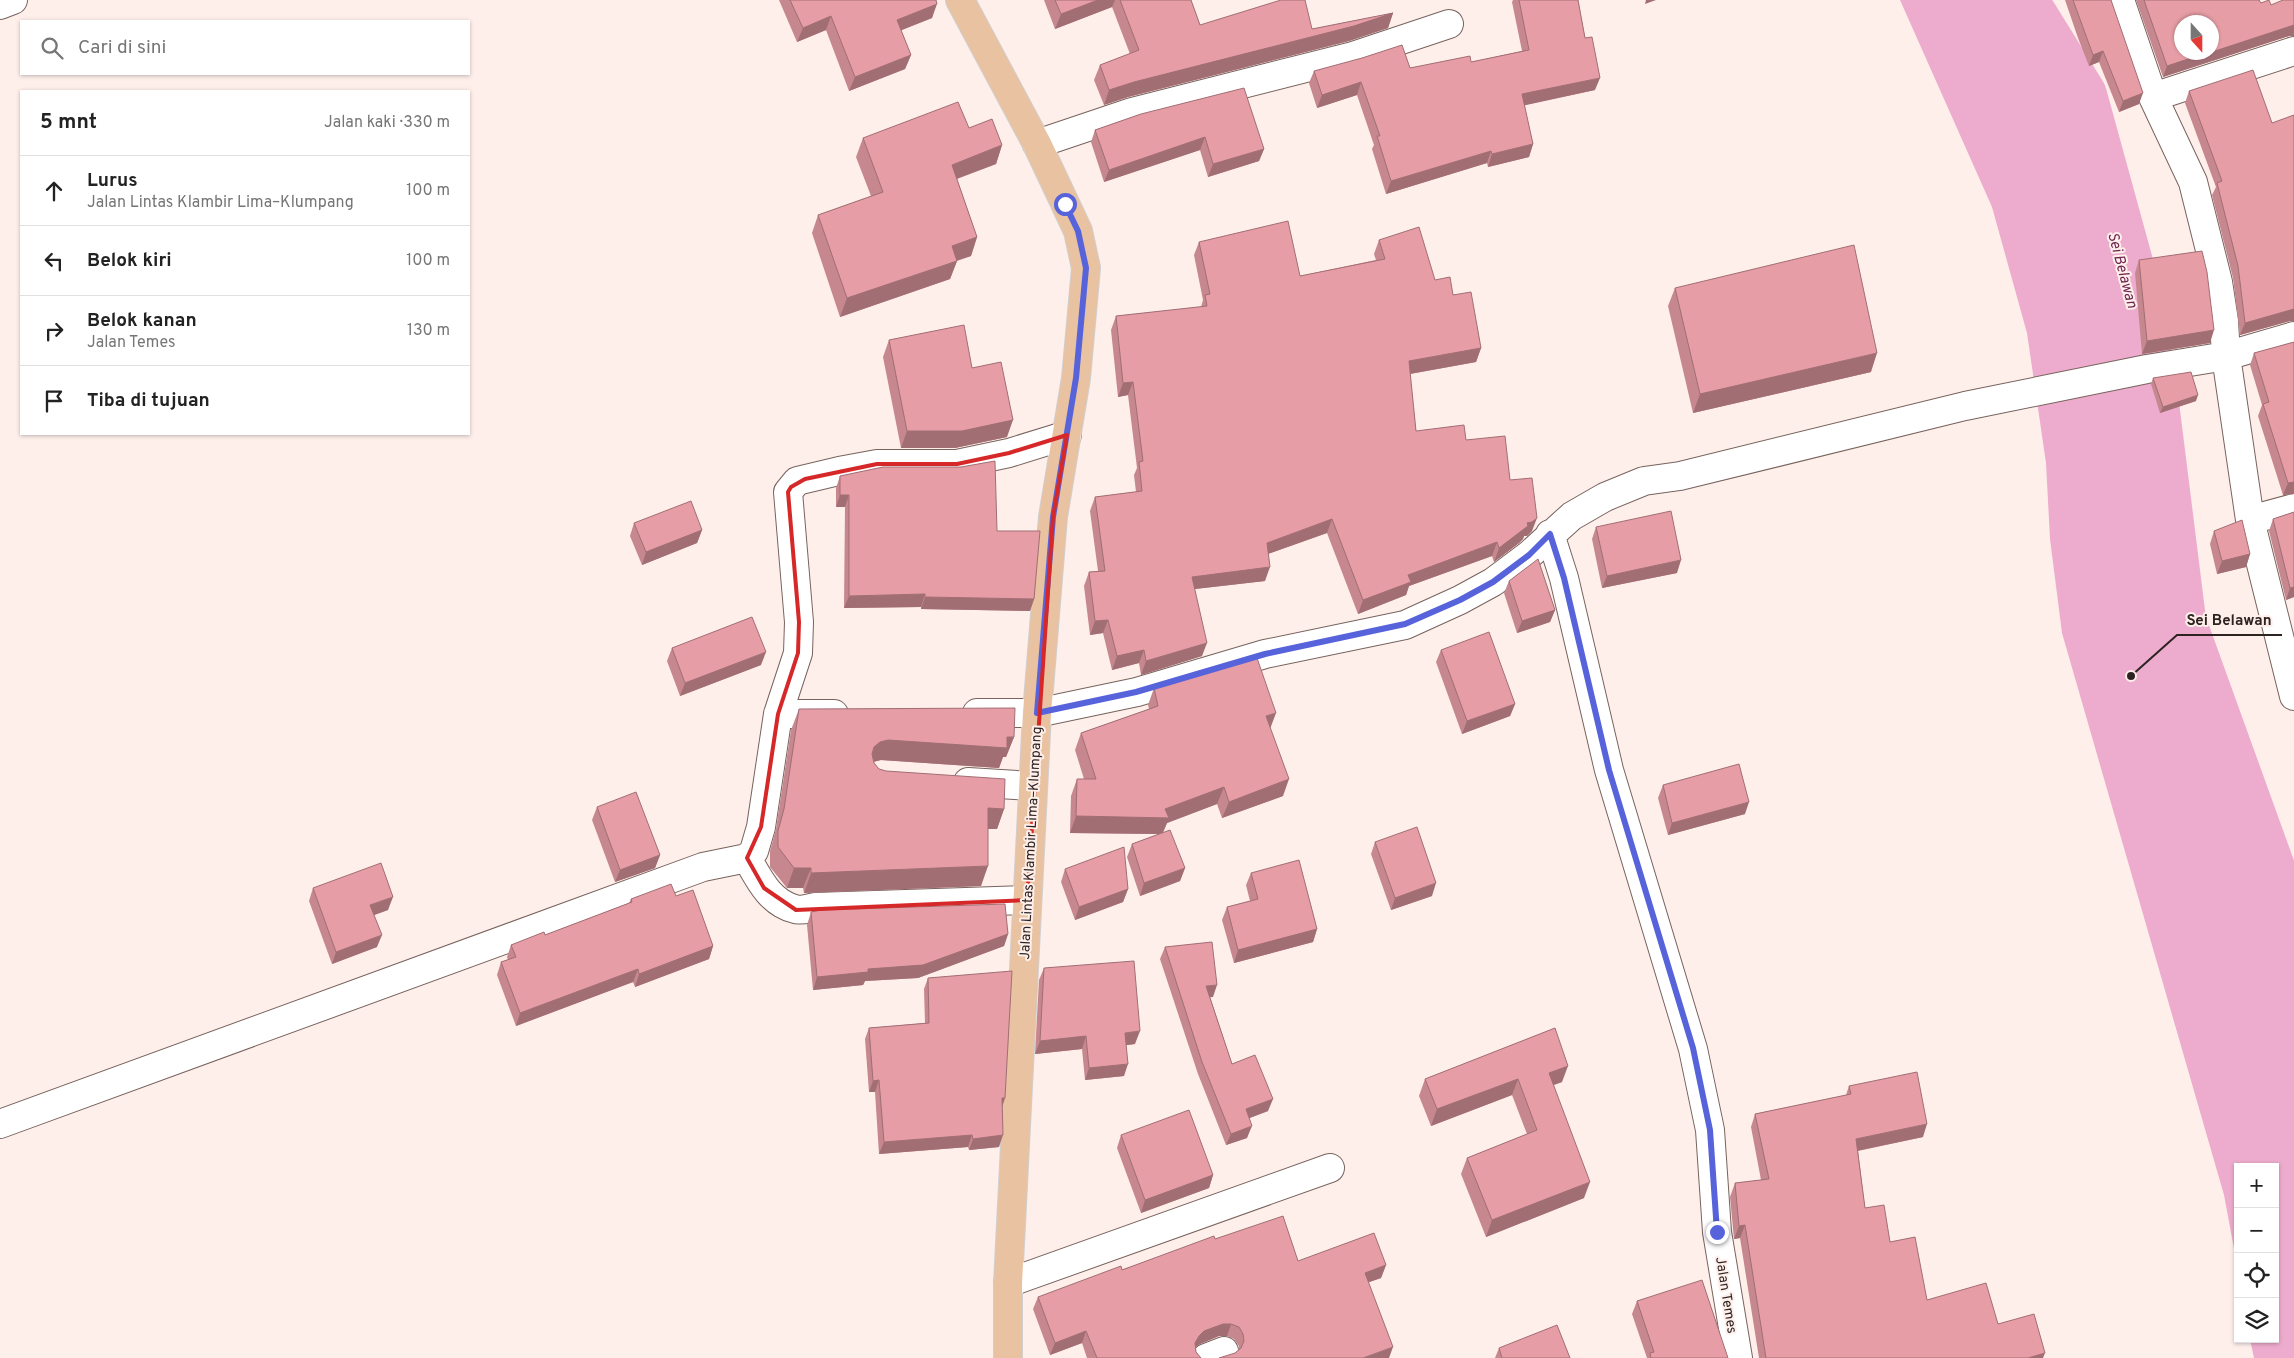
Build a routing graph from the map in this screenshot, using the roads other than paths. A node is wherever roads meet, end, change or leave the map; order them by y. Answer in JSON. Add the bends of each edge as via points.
{"nodes":[{"id":1,"x":13,"y":0,"type":"edge"},
{"id":2,"x":960,"y":0,"type":"edge"},
{"id":3,"x":2120,"y":0,"type":"edge"},
{"id":4,"x":0,"y":5,"type":"edge"},
{"id":5,"x":1449,"y":24,"type":"dead end"},
{"id":6,"x":2294,"y":51,"type":"edge"},
{"id":7,"x":2153,"y":97,"type":"junction"},
{"id":8,"x":1036,"y":144,"type":"junction"},
{"id":9,"x":2294,"y":336,"type":"edge"},
{"id":10,"x":2226,"y":356,"type":"junction"},
{"id":11,"x":1067,"y":435,"type":"junction"},
{"id":12,"x":2294,"y":508,"type":"edge"},
{"id":13,"x":2250,"y":520,"type":"junction"},
{"id":14,"x":1550,"y":534,"type":"junction"},
{"id":15,"x":2294,"y":696,"type":"edge"},
{"id":16,"x":957,"y":713,"type":"edge"},
{"id":17,"x":1037,"y":713,"type":"junction"},
{"id":18,"x":778,"y":714,"type":"junction"},
{"id":19,"x":858,"y":714,"type":"edge"},
{"id":20,"x":946,"y":781,"type":"edge"},
{"id":21,"x":1032,"y":786,"type":"junction"},
{"id":22,"x":747,"y":858,"type":"junction"},
{"id":23,"x":1027,"y":900,"type":"junction"},
{"id":24,"x":0,"y":1124,"type":"edge"},
{"id":25,"x":1330,"y":1168,"type":"dead end"},
{"id":26,"x":1008,"y":1283,"type":"junction"},
{"id":27,"x":1008,"y":1358,"type":"edge"},
{"id":28,"x":1738,"y":1358,"type":"edge"}],
"edges":[{"from":1,"to":4,"type":"street"},
{"from":2,"to":8,"type":"main road","name":"Jalan Lintas Klambir Lima–Klumpang"},
{"from":3,"to":7,"type":"street"},
{"from":5,"to":8,"type":"street","via":[[1344,59],[1132,112]]},
{"from":6,"to":7,"type":"street"},
{"from":7,"to":10,"type":"street","via":[[2193,182],[2218,282]]},
{"from":8,"to":11,"type":"main road","name":"Jalan Lintas Klambir Lima–Klumpang","via":[[1078,231],[1086,268]]},
{"from":9,"to":10,"type":"street"},
{"from":10,"to":13,"type":"street"},
{"from":10,"to":14,"type":"street","via":[[1965,406],[1680,476],[1644,481],[1588,506]]},
{"from":11,"to":17,"type":"main road","name":"Jalan Lintas Klambir Lima–Klumpang","via":[[1053,517]]},
{"from":11,"to":18,"type":"street","via":[[1009,453],[957,464],[877,464],[805,479],[791,486],[788,492],[799,622],[798,653]]},
{"from":12,"to":13,"type":"street"},
{"from":13,"to":15,"type":"street"},
{"from":14,"to":17,"type":"street","via":[[1529,555],[1493,582],[1405,624],[1265,654],[1136,692]]},
{"from":14,"to":28,"type":"street","name":"Jalan Temes","via":[[1564,578],[1609,770],[1693,1048],[1710,1130],[1717,1232]]},
{"from":16,"to":17,"type":"street"},
{"from":17,"to":21,"type":"main road","name":"Jalan Lintas Klambir Lima–Klumpang"},
{"from":18,"to":19,"type":"street"},
{"from":18,"to":22,"type":"street","via":[[761,827],[754,851]]},
{"from":20,"to":21,"type":"street"},
{"from":21,"to":23,"type":"main road","name":"Jalan Lintas Klambir Lima–Klumpang"},
{"from":22,"to":23,"type":"street","via":[[764,888],[796,910]]},
{"from":22,"to":24,"type":"street","via":[[703,867]]},
{"from":23,"to":26,"type":"main road","name":"Jalan Lintas Klambir Lima–Klumpang"},
{"from":25,"to":26,"type":"street"},
{"from":26,"to":27,"type":"main road","name":"Jalan Lintas Klambir Lima–Klumpang"}]}
